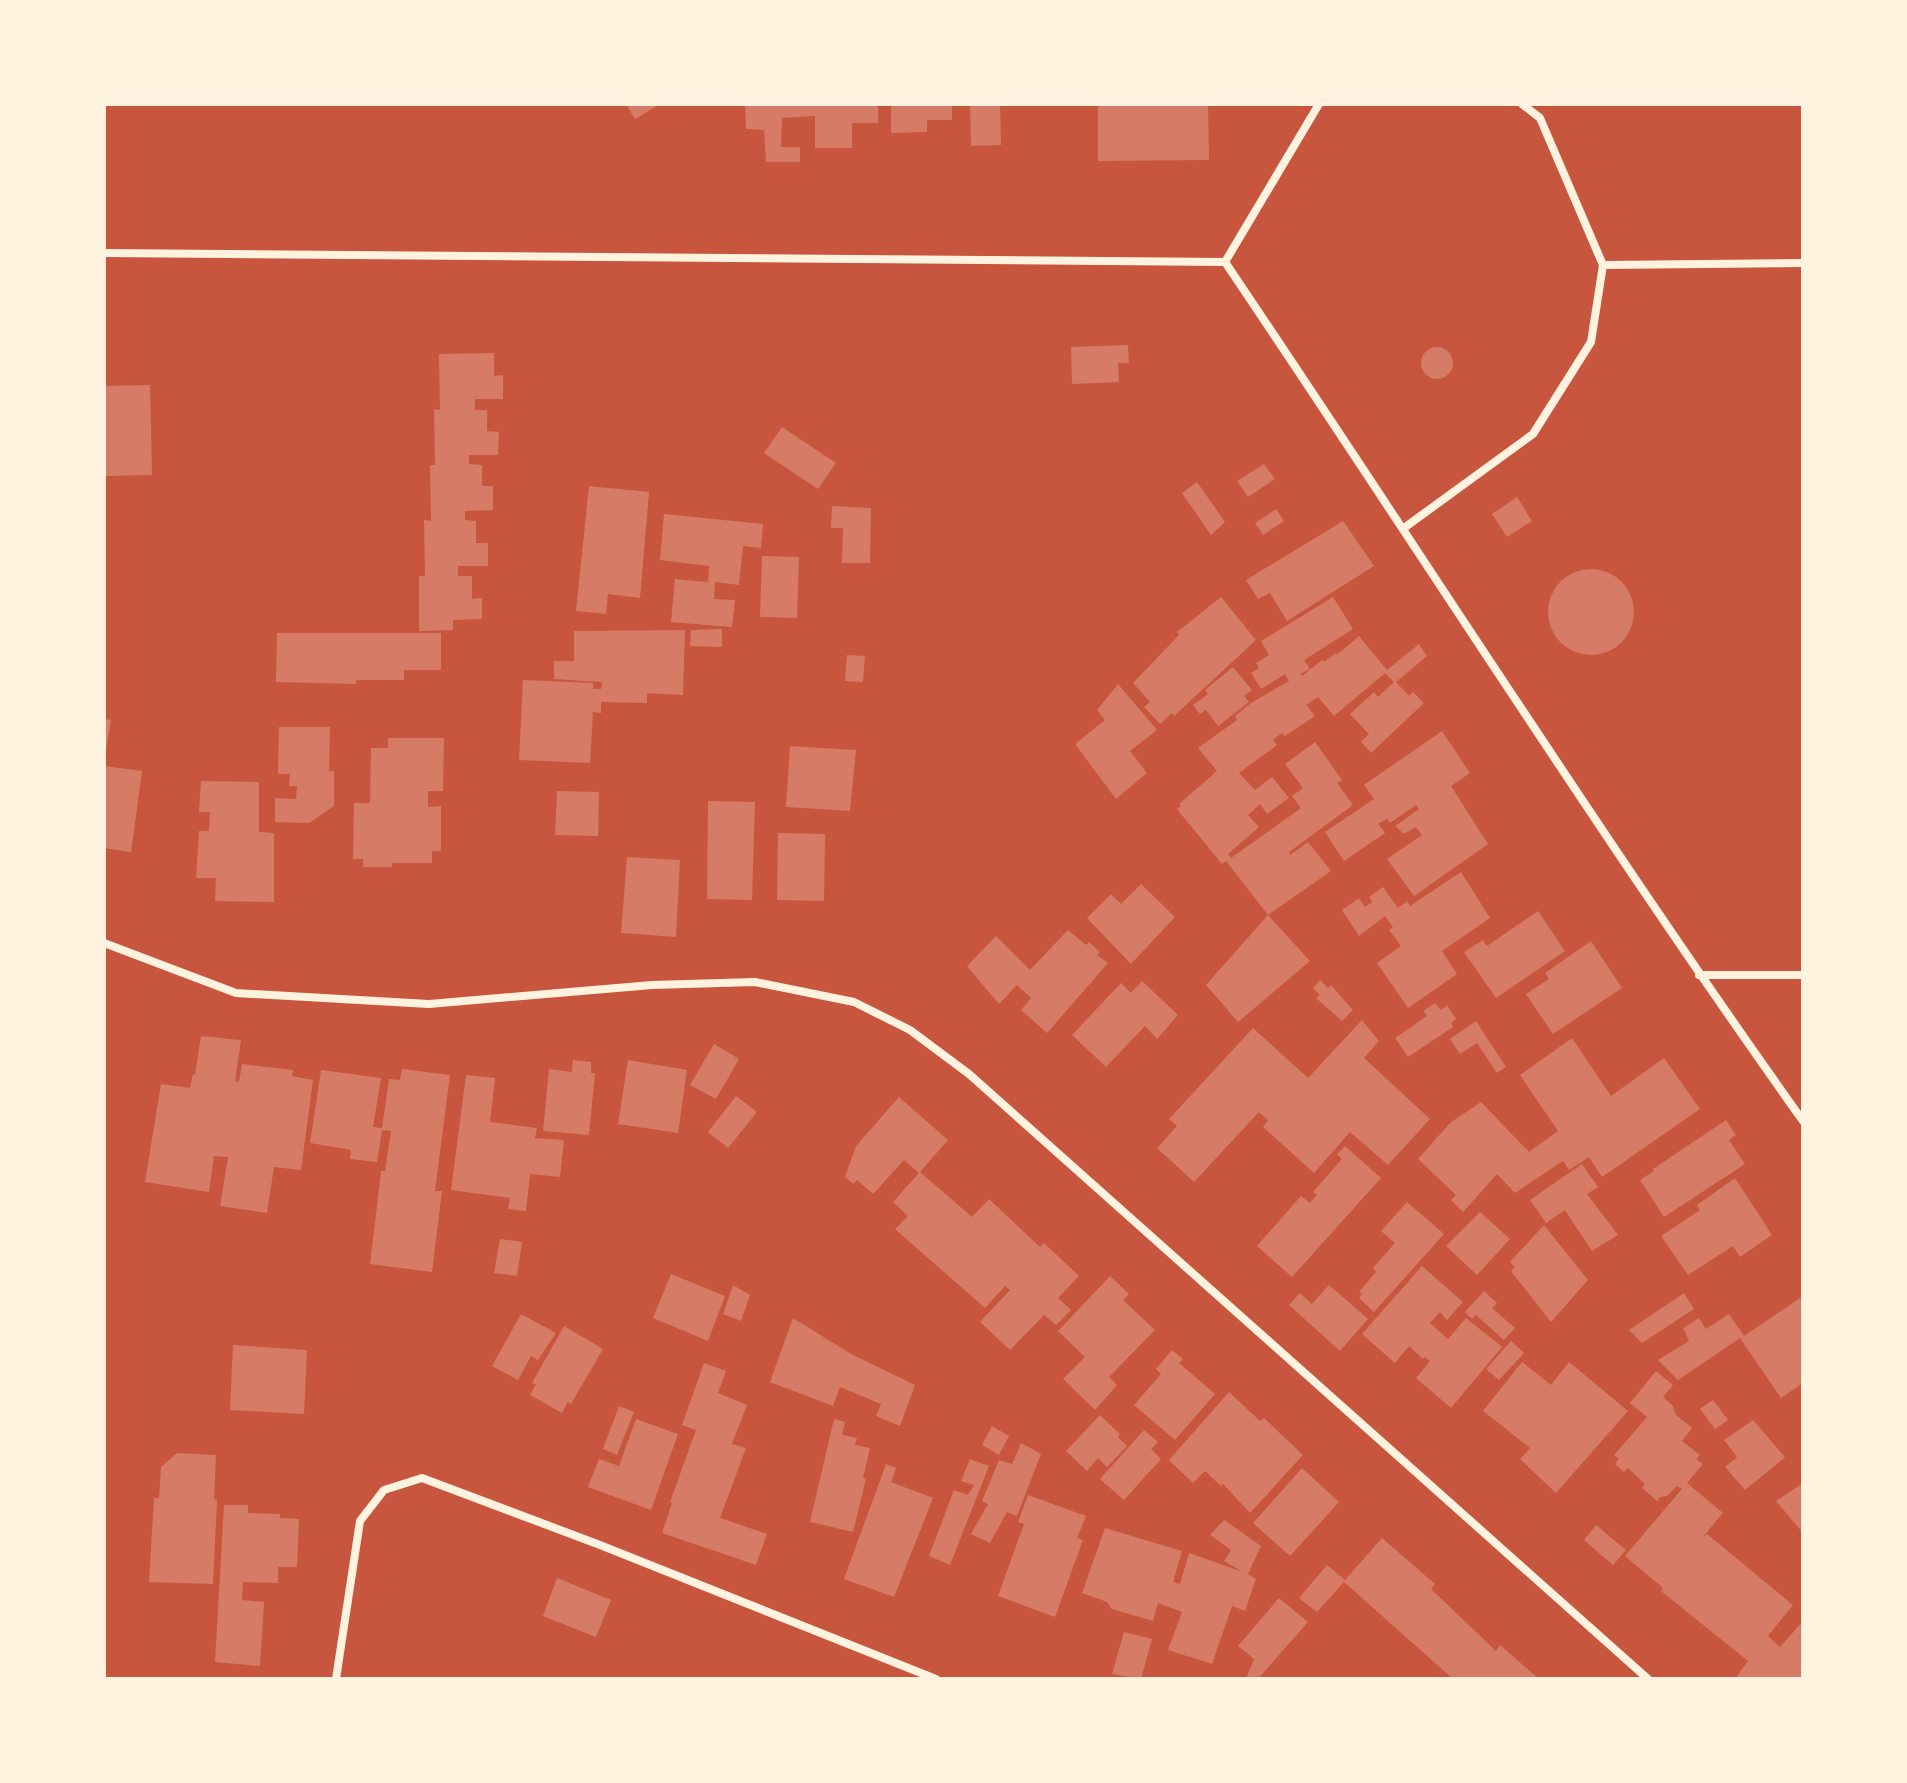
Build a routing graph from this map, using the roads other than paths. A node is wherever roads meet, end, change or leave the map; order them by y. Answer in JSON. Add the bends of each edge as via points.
{"nodes":[{"id":1,"x":1319,"y":104,"type":"edge"},
{"id":2,"x":1522,"y":104,"type":"edge"},
{"id":3,"x":104,"y":253,"type":"edge"},
{"id":4,"x":1225,"y":262,"type":"junction"},
{"id":5,"x":1803,"y":263,"type":"edge"},
{"id":6,"x":1603,"y":265,"type":"junction"},
{"id":7,"x":1404,"y":528,"type":"junction"},
{"id":8,"x":104,"y":943,"type":"edge"},
{"id":9,"x":1699,"y":975,"type":"junction"},
{"id":10,"x":1803,"y":975,"type":"edge"},
{"id":11,"x":1803,"y":1121,"type":"edge"},
{"id":12,"x":336,"y":1679,"type":"edge"},
{"id":13,"x":936,"y":1679,"type":"edge"},
{"id":14,"x":1648,"y":1679,"type":"edge"}],
"edges":[{"from":1,"to":4,"type":"street"},
{"from":2,"to":6,"type":"street","via":[[1540,118]]},
{"from":3,"to":4,"type":"street"},
{"from":4,"to":7,"type":"street"},
{"from":5,"to":6,"type":"street"},
{"from":6,"to":7,"type":"street","via":[[1591,342],[1533,434]]},
{"from":7,"to":9,"type":"street"},
{"from":8,"to":14,"type":"street","via":[[236,993],[429,1004],[755,982],[854,1002],[910,1030],[969,1074]]},
{"from":9,"to":10,"type":"street"},
{"from":9,"to":11,"type":"street"},
{"from":12,"to":13,"type":"street","via":[[360,1521],[384,1490],[422,1478]]}]}
